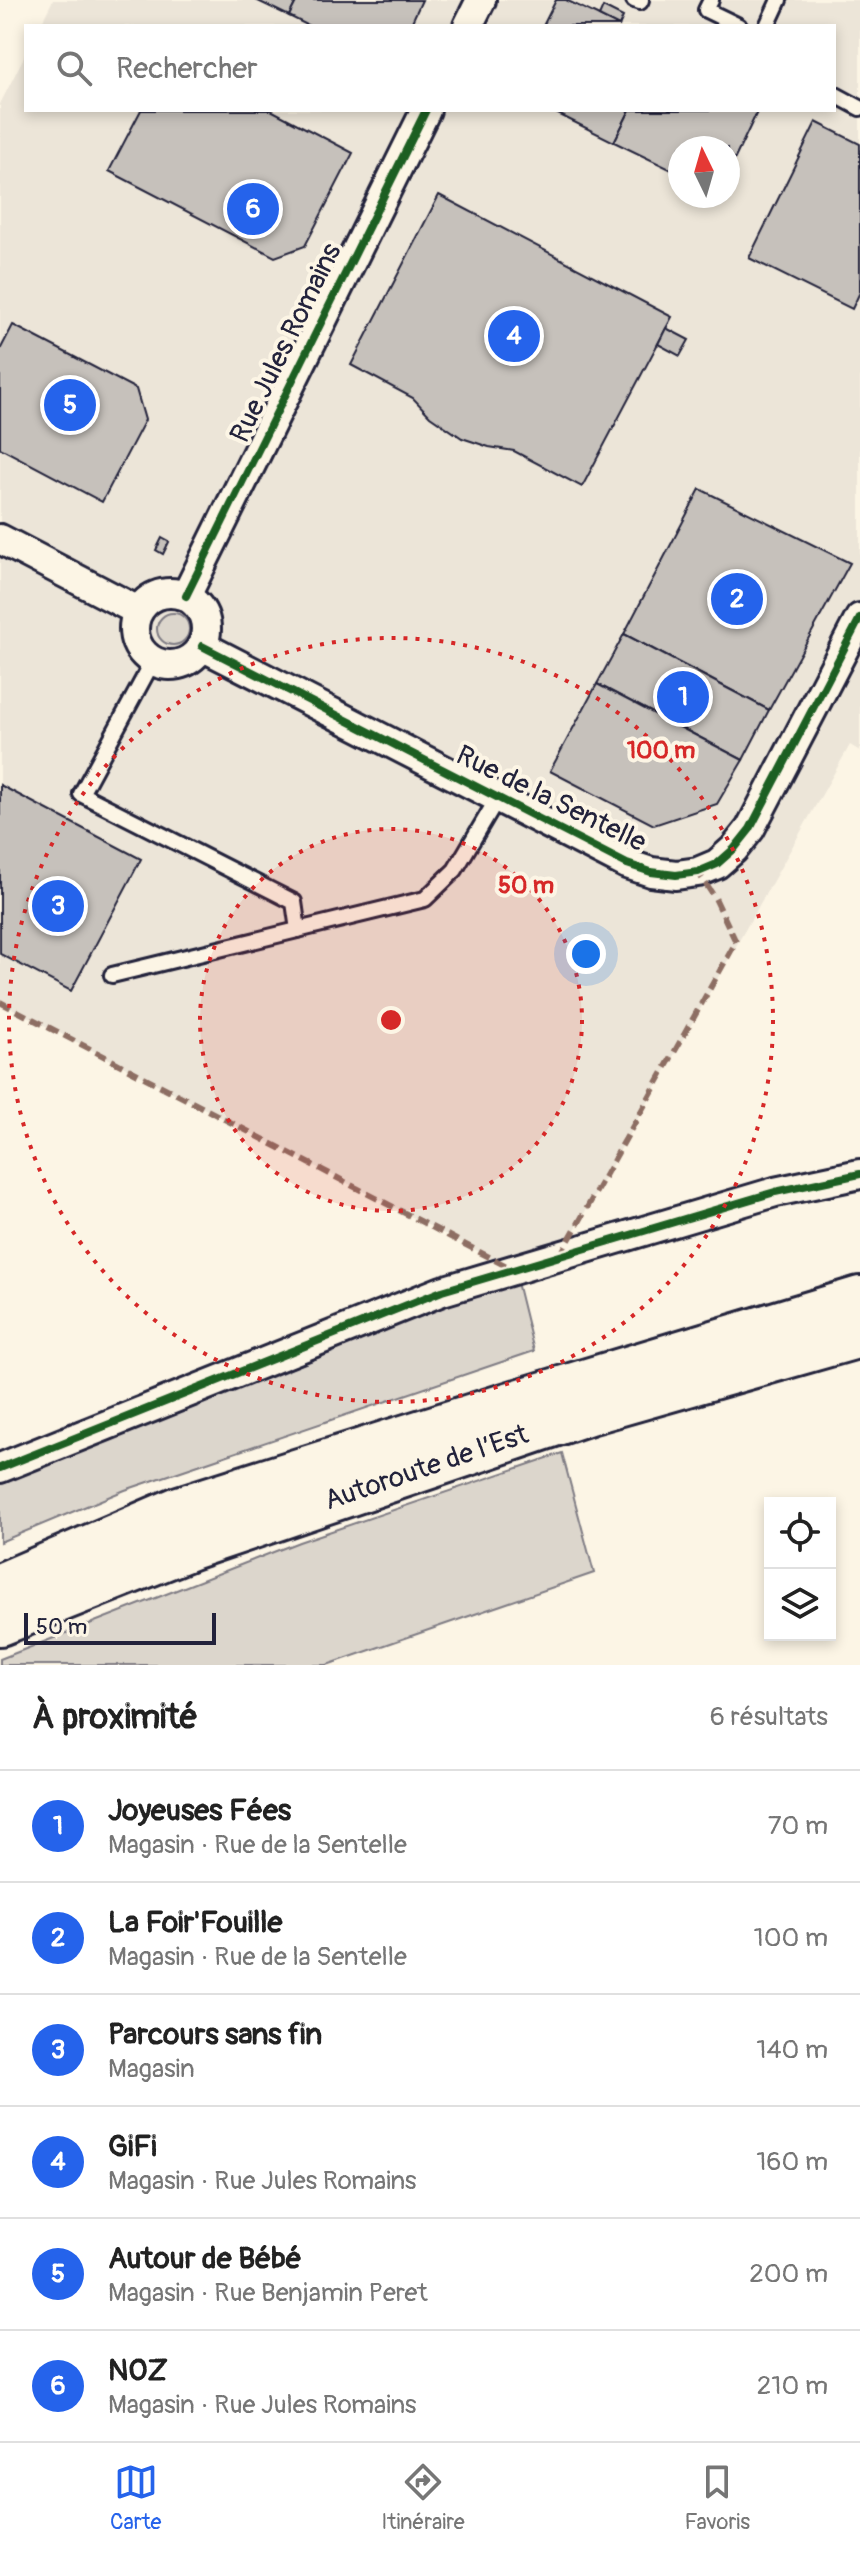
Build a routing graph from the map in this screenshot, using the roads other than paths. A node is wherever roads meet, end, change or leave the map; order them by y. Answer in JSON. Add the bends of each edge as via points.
{"nodes":[{"id":1,"x":481,"y":0,"type":"edge"},
{"id":2,"x":634,"y":0,"type":"edge"},
{"id":3,"x":641,"y":0,"type":"edge"},
{"id":4,"x":711,"y":0,"type":"edge"},
{"id":5,"x":779,"y":0,"type":"edge"},
{"id":6,"x":469,"y":24,"type":"edge"},
{"id":7,"x":735,"y":24,"type":"edge"},
{"id":8,"x":768,"y":24,"type":"edge"},
{"id":9,"x":836,"y":95,"type":"edge"},
{"id":10,"x":859,"y":106,"type":"edge"},
{"id":11,"x":425,"y":112,"type":"edge"},
{"id":12,"x":0,"y":539,"type":"edge"},
{"id":13,"x":186,"y":596,"type":"junction"},
{"id":14,"x":138,"y":611,"type":"junction"},
{"id":15,"x":860,"y":618,"type":"edge"},
{"id":16,"x":202,"y":646,"type":"junction"},
{"id":17,"x":153,"y":661,"type":"junction"},
{"id":18,"x":497,"y":799,"type":"junction"},
{"id":19,"x":298,"y":930,"type":"junction"},
{"id":20,"x":112,"y":975,"type":"dead end"},
{"id":21,"x":860,"y":1174,"type":"edge"},
{"id":22,"x":860,"y":1299,"type":"edge"},
{"id":23,"x":860,"y":1335,"type":"edge"},
{"id":24,"x":0,"y":1468,"type":"edge"},
{"id":25,"x":0,"y":1586,"type":"edge"},
{"id":26,"x":0,"y":1623,"type":"edge"}],
"edges":[{"from":1,"to":6,"type":"street"},
{"from":2,"to":3,"type":"lane"},
{"from":4,"to":7,"type":"lane","via":[[706,10]]},
{"from":5,"to":8,"type":"lane"},
{"from":9,"to":10,"type":"lane"},
{"from":11,"to":13,"type":"street","name":"Rue Jules Romains"},
{"from":12,"to":14,"type":"street"},
{"from":13,"to":14,"type":"street","via":[[164,593]]},
{"from":13,"to":16,"type":"street","via":[[206,623]]},
{"from":14,"to":17,"type":"street","via":[[134,634]]},
{"from":15,"to":18,"type":"street","name":"Rue de la Sentelle","via":[[750,829],[717,864],[676,875],[651,872]]},
{"from":16,"to":17,"type":"street","via":[[175,665]]},
{"from":16,"to":18,"type":"street","name":"Rue de la Sentelle"},
{"from":17,"to":19,"type":"lane","via":[[81,794],[294,902]]},
{"from":18,"to":19,"type":"lane","via":[[455,870],[425,899]]},
{"from":19,"to":20,"type":"lane"},
{"from":21,"to":24,"type":"street","via":[[775,1192],[442,1291]]},
{"from":22,"to":25,"type":"highway","name":"Autoroute de l’Est","via":[[179,1509]]},
{"from":23,"to":26,"type":"highway","name":"Autoroute de l’Est","via":[[589,1412],[191,1547]]}]}
